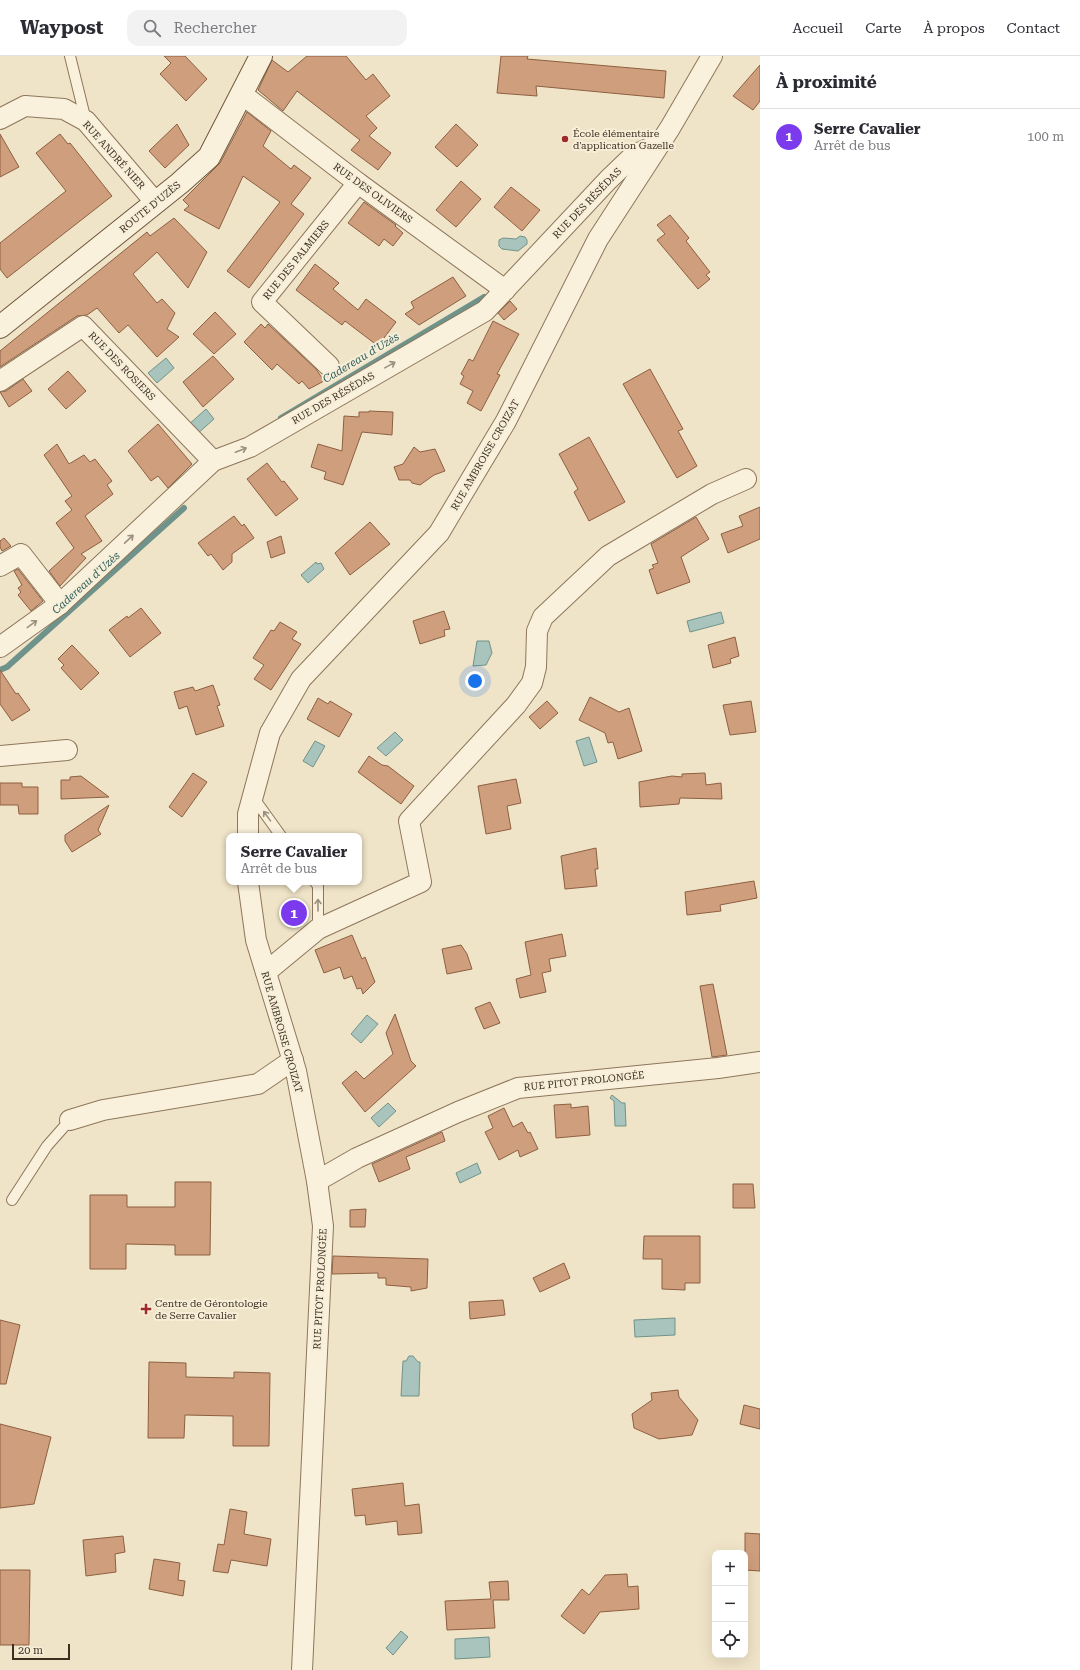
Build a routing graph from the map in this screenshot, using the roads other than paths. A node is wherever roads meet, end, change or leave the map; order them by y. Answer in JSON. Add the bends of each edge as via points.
{"nodes":[{"id":1,"x":70,"y":56,"type":"edge"},
{"id":2,"x":261,"y":56,"type":"edge"},
{"id":3,"x":712,"y":56,"type":"edge"},
{"id":4,"x":242,"y":95,"type":"junction"},
{"id":5,"x":0,"y":119,"type":"edge"},
{"id":6,"x":86,"y":121,"type":"junction"},
{"id":7,"x":659,"y":144,"type":"junction"},
{"id":8,"x":358,"y":182,"type":"junction"},
{"id":9,"x":156,"y":203,"type":"junction"},
{"id":10,"x":505,"y":290,"type":"junction"},
{"id":11,"x":0,"y":327,"type":"edge"},
{"id":12,"x":329,"y":366,"type":"dead end"},
{"id":13,"x":0,"y":381,"type":"edge"},
{"id":14,"x":213,"y":461,"type":"junction"},
{"id":15,"x":746,"y":479,"type":"dead end"},
{"id":16,"x":0,"y":566,"type":"edge"},
{"id":17,"x":60,"y":604,"type":"junction"},
{"id":18,"x":0,"y":647,"type":"edge"},
{"id":19,"x":67,"y":750,"type":"dead end"},
{"id":20,"x":0,"y":756,"type":"edge"},
{"id":21,"x":253,"y":797,"type":"junction"},
{"id":22,"x":248,"y":833,"type":"edge"},
{"id":23,"x":279,"y":833,"type":"edge"},
{"id":24,"x":248,"y":885,"type":"edge"},
{"id":25,"x":317,"y":885,"type":"edge"},
{"id":26,"x":318,"y":929,"type":"junction"},
{"id":27,"x":266,"y":972,"type":"junction"},
{"id":28,"x":293,"y":1060,"type":"junction"},
{"id":29,"x":760,"y":1062,"type":"edge"},
{"id":30,"x":70,"y":1120,"type":"joint"},
{"id":31,"x":318,"y":1181,"type":"junction"},
{"id":32,"x":12,"y":1200,"type":"dead end"},
{"id":33,"x":302,"y":1670,"type":"edge"}],
"edges":[{"from":1,"to":6,"type":"lane"},
{"from":2,"to":4,"type":"main road","name":"ROUTE D'UZÈS"},
{"from":3,"to":7,"type":"street","name":"RUE AMBROISE CROIZAT"},
{"from":4,"to":8,"type":"street","name":"RUE DES OLIVIERS"},
{"from":4,"to":9,"type":"main road","name":"ROUTE D'UZÈS","via":[[210,157]]},
{"from":5,"to":6,"type":"street","name":"RUE ANDRÉ NIER","via":[[25,106],[64,109]]},
{"from":6,"to":9,"type":"street","name":"RUE ANDRÉ NIER"},
{"from":7,"to":10,"type":"street","name":"RUE DES RÉSÉDAS","via":[[634,155]]},
{"from":7,"to":21,"type":"street","name":"RUE AMBROISE CROIZAT","via":[[598,238],[506,421],[439,533],[301,679],[270,733]]},
{"from":8,"to":10,"type":"street","name":"RUE DES OLIVIERS"},
{"from":8,"to":12,"type":"street","name":"RUE DES PALMIERS","via":[[262,302]]},
{"from":9,"to":11,"type":"main road","name":"ROUTE D'UZÈS"},
{"from":14,"to":10,"type":"street","name":"RUE DES RÉSÉDAS","one_way":true,"via":[[250,447],[486,311]]},
{"from":13,"to":14,"type":"street","name":"RUE DES ROSIERS","via":[[82,326]]},
{"from":17,"to":14,"type":"street","name":"RUE DES RÉSÉDAS","one_way":true},
{"from":15,"to":26,"type":"street","via":[[712,494],[608,556],[543,617],[537,631],[536,668],[532,683],[516,705],[409,821],[421,882]]},
{"from":16,"to":17,"type":"street","via":[[21,554]]},
{"from":18,"to":17,"type":"street","name":"RUE DES RÉSÉDAS","one_way":true},
{"from":19,"to":20,"type":"street"},
{"from":21,"to":22,"type":"street","name":"RUE AMBROISE CROIZAT","via":[[248,814]]},
{"from":23,"to":21,"type":"lane","one_way":true},
{"from":24,"to":27,"type":"street","name":"RUE AMBROISE CROIZAT","via":[[256,940]]},
{"from":26,"to":25,"type":"lane","one_way":true},
{"from":26,"to":27,"type":"street"},
{"from":27,"to":28,"type":"street","name":"RUE AMBROISE CROIZAT"},
{"from":28,"to":30,"type":"street","via":[[258,1084],[103,1110]]},
{"from":28,"to":31,"type":"street","name":"RUE AMBROISE CROIZAT"},
{"from":29,"to":31,"type":"street","name":"RUE PITOT PROLONGÉE","via":[[518,1088],[357,1158]]},
{"from":30,"to":32,"type":"lane","via":[[47,1146]]},
{"from":31,"to":33,"type":"street","name":"RUE PITOT PROLONGÉE","via":[[323,1226]]}]}
